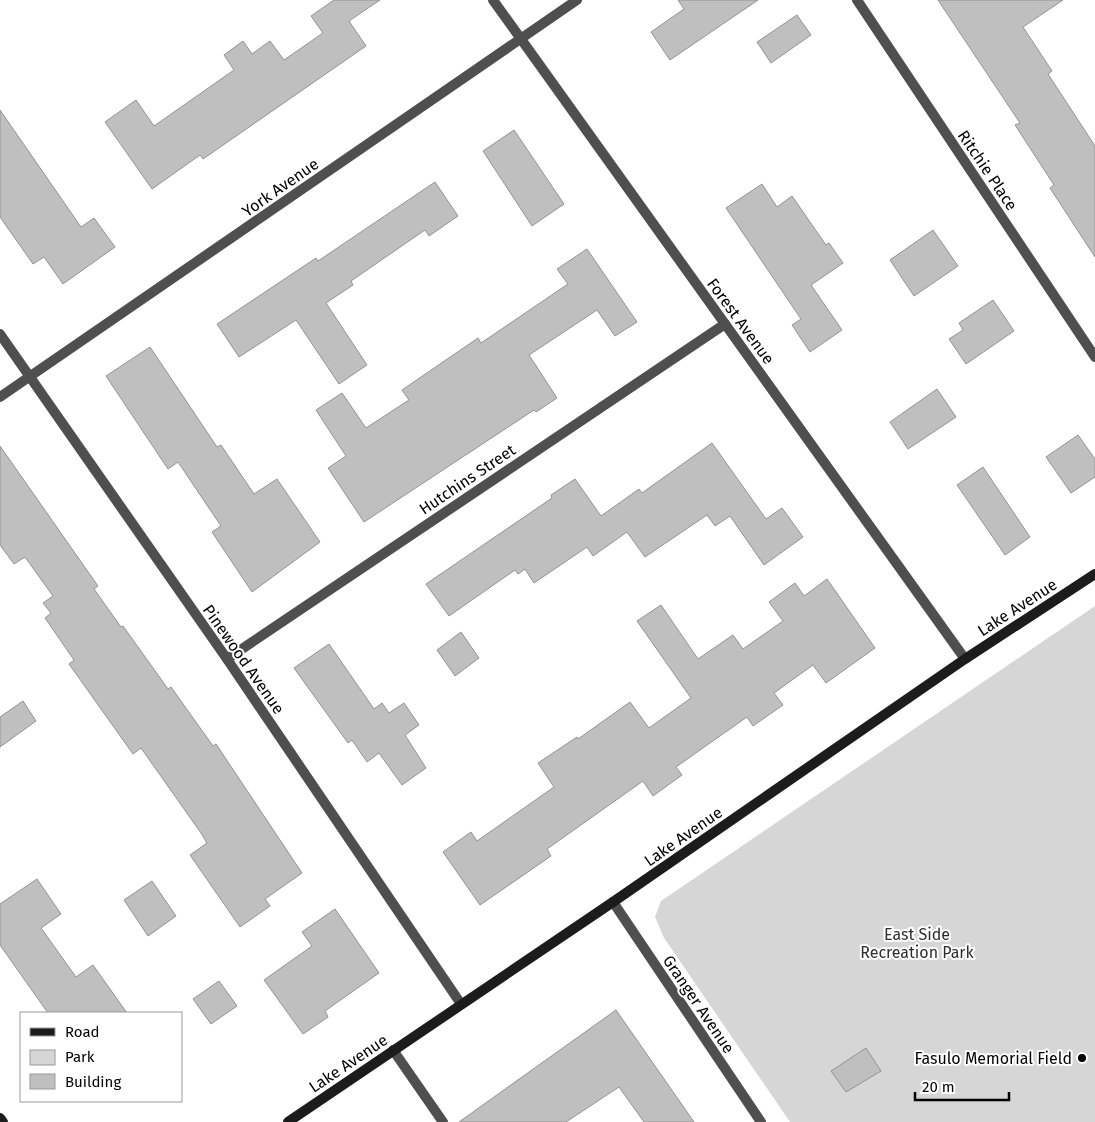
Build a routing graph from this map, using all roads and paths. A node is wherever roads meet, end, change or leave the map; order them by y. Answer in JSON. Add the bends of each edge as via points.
{"nodes":[{"id":1,"x":493,"y":0,"type":"edge"},
{"id":2,"x":577,"y":0,"type":"edge"},
{"id":3,"x":857,"y":0,"type":"edge"},
{"id":4,"x":520,"y":40,"type":"junction"},
{"id":5,"x":725,"y":324,"type":"junction"},
{"id":6,"x":0,"y":334,"type":"edge"},
{"id":7,"x":1095,"y":357,"type":"edge"},
{"id":8,"x":30,"y":378,"type":"junction"},
{"id":9,"x":0,"y":397,"type":"edge"},
{"id":10,"x":1095,"y":574,"type":"edge"},
{"id":11,"x":227,"y":659,"type":"junction"},
{"id":12,"x":965,"y":659,"type":"junction"},
{"id":13,"x":613,"y":902,"type":"junction"},
{"id":14,"x":461,"y":1004,"type":"junction"},
{"id":15,"x":393,"y":1050,"type":"junction"},
{"id":16,"x":0,"y":1118,"type":"edge"},
{"id":17,"x":3,"y":1122,"type":"edge"},
{"id":18,"x":288,"y":1122,"type":"edge"},
{"id":19,"x":443,"y":1122,"type":"edge"},
{"id":20,"x":761,"y":1122,"type":"edge"}],
"edges":[{"from":1,"to":4,"type":"street","name":"Forest Avenue"},
{"from":2,"to":4,"type":"street","name":"York Avenue"},
{"from":3,"to":7,"type":"street","name":"Ritchie Place"},
{"from":4,"to":5,"type":"street","name":"Forest Avenue"},
{"from":4,"to":8,"type":"street","name":"York Avenue"},
{"from":5,"to":11,"type":"street","name":"Hutchins Street"},
{"from":5,"to":12,"type":"street","name":"Forest Avenue"},
{"from":6,"to":8,"type":"street","name":"Pinewood Avenue"},
{"from":8,"to":9,"type":"street","name":"York Avenue"},
{"from":8,"to":11,"type":"street","name":"Pinewood Avenue"},
{"from":10,"to":12,"type":"main road","name":"Lake Avenue"},
{"from":11,"to":14,"type":"street","name":"Pinewood Avenue"},
{"from":12,"to":13,"type":"main road","name":"Lake Avenue"},
{"from":13,"to":14,"type":"main road","name":"Lake Avenue"},
{"from":13,"to":20,"type":"street","name":"Granger Avenue"},
{"from":14,"to":15,"type":"main road","name":"Lake Avenue"},
{"from":15,"to":18,"type":"main road","name":"Lake Avenue"},
{"from":15,"to":19,"type":"street"},
{"from":16,"to":17,"type":"main road"}]}
